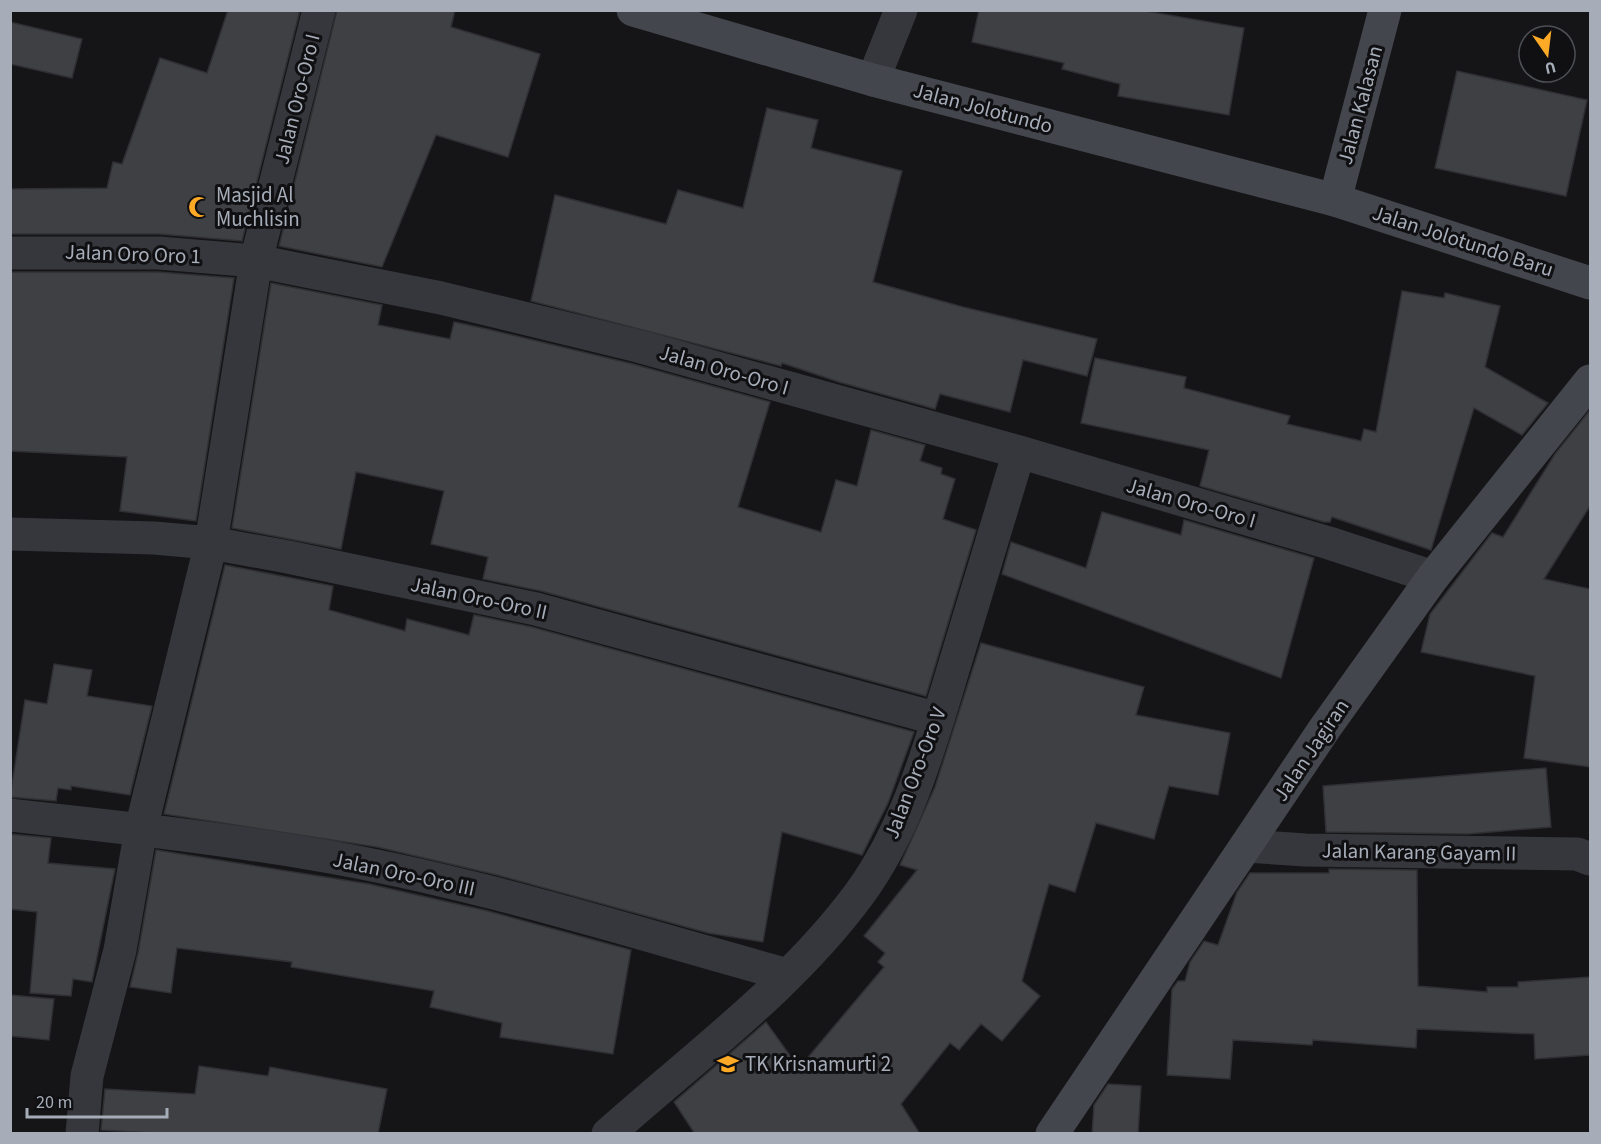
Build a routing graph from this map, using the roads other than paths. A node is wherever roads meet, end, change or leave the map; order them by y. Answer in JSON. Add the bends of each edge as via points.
{"nodes":[{"id":1,"x":319,"y":10,"type":"edge"},
{"id":2,"x":633,"y":10,"type":"edge"},
{"id":3,"x":902,"y":10,"type":"edge"},
{"id":4,"x":1385,"y":10,"type":"edge"},
{"id":5,"x":873,"y":80,"type":"junction"},
{"id":6,"x":1335,"y":200,"type":"junction"},
{"id":7,"x":10,"y":253,"type":"edge"},
{"id":8,"x":256,"y":261,"type":"junction"},
{"id":9,"x":1590,"y":283,"type":"edge"},
{"id":10,"x":1590,"y":381,"type":"edge"},
{"id":11,"x":1019,"y":452,"type":"junction"},
{"id":12,"x":10,"y":534,"type":"edge"},
{"id":13,"x":211,"y":543,"type":"junction"},
{"id":14,"x":1433,"y":577,"type":"junction"},
{"id":15,"x":938,"y":719,"type":"junction"},
{"id":16,"x":10,"y":815,"type":"edge"},
{"id":17,"x":141,"y":829,"type":"junction"},
{"id":18,"x":1246,"y":846,"type":"junction"},
{"id":19,"x":1590,"y":859,"type":"edge"},
{"id":20,"x":788,"y":975,"type":"junction"},
{"id":21,"x":82,"y":1134,"type":"edge"},
{"id":22,"x":608,"y":1134,"type":"edge"},
{"id":23,"x":1052,"y":1134,"type":"edge"}],
"edges":[{"from":1,"to":8,"type":"street","name":"Jalan Oro-Oro I"},
{"from":2,"to":5,"type":"street","name":"Jalan Jolotundo"},
{"from":3,"to":5,"type":"street"},
{"from":4,"to":6,"type":"street","name":"Jalan Kalasan"},
{"from":5,"to":6,"type":"street","name":"Jalan Jolotundo"},
{"from":6,"to":9,"type":"street","name":"Jalan Jolotundo Baru"},
{"from":7,"to":8,"type":"street","name":"Jalan Oro Oro 1","via":[[159,254]]},
{"from":8,"to":11,"type":"street","name":"Jalan Oro-Oro I","via":[[441,298],[638,346]]},
{"from":8,"to":13,"type":"street"},
{"from":10,"to":14,"type":"street","name":"Jalan Jagiran"},
{"from":11,"to":14,"type":"street","name":"Jalan Oro-Oro I"},
{"from":11,"to":15,"type":"street","name":"Jalan Oro-Oro V"},
{"from":12,"to":13,"type":"street","name":"Jalan Oro-Oro II"},
{"from":13,"to":15,"type":"street","name":"Jalan Oro-Oro II","via":[[536,609]]},
{"from":13,"to":17,"type":"street"},
{"from":14,"to":18,"type":"street","name":"Jalan Jagiran"},
{"from":15,"to":20,"type":"street","name":"Jalan Oro-Oro V","via":[[899,825],[882,857],[832,929]]},
{"from":16,"to":17,"type":"street","name":"Jalan Oro-Oro III"},
{"from":17,"to":20,"type":"street","name":"Jalan Oro-Oro III","via":[[314,854],[475,889]]},
{"from":17,"to":21,"type":"street","via":[[120,950],[87,1076]]},
{"from":18,"to":19,"type":"street","name":"Jalan Karang Gayam II","via":[[1576,854]]},
{"from":18,"to":23,"type":"street","name":"Jalan Jagiran"},
{"from":20,"to":22,"type":"street","name":"Jalan Oro-Oro V"}]}
